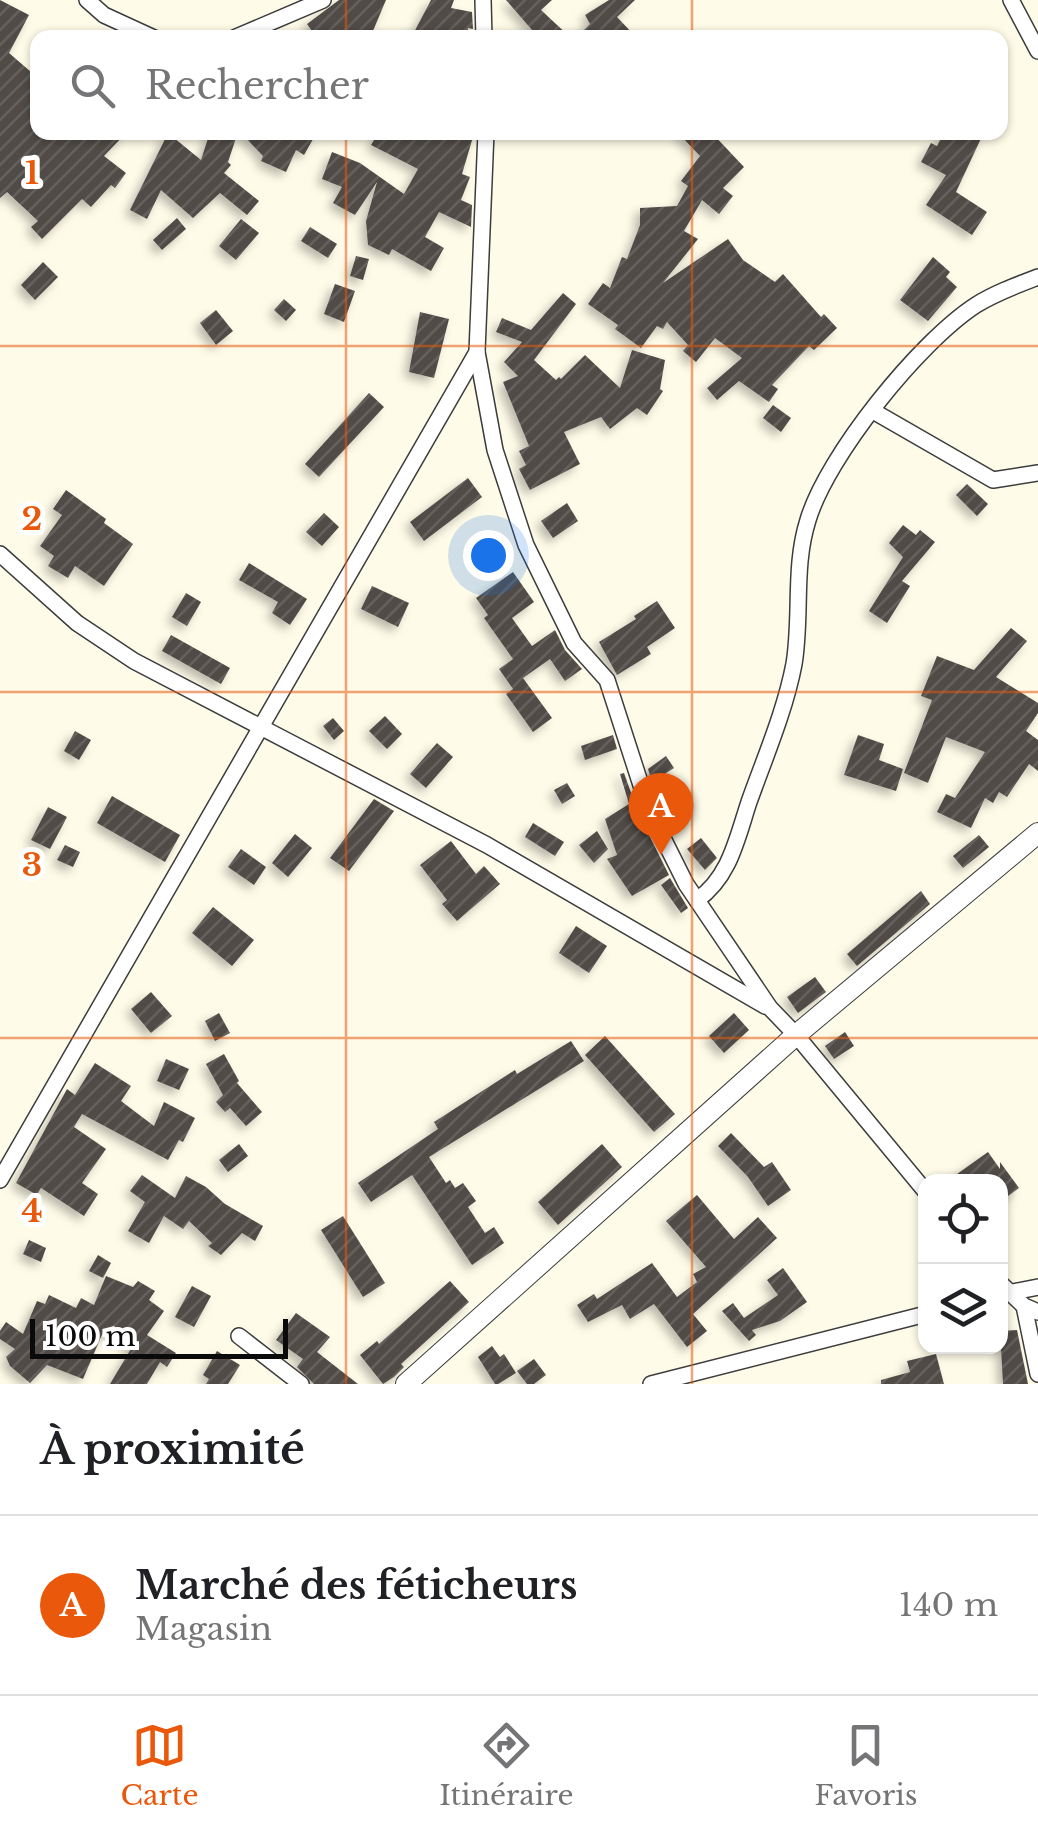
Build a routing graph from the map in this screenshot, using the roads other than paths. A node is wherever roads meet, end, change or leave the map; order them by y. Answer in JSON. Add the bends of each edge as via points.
{"nodes":[{"id":1,"x":87,"y":0,"type":"edge"},
{"id":2,"x":323,"y":0,"type":"edge"},
{"id":3,"x":483,"y":0,"type":"edge"},
{"id":4,"x":1011,"y":0,"type":"edge"},
{"id":5,"x":137,"y":30,"type":"edge"},
{"id":6,"x":253,"y":30,"type":"edge"},
{"id":7,"x":484,"y":30,"type":"edge"},
{"id":8,"x":1038,"y":51,"type":"edge"},
{"id":9,"x":486,"y":140,"type":"edge"},
{"id":10,"x":1038,"y":277,"type":"edge"},
{"id":11,"x":477,"y":352,"type":"junction"},
{"id":12,"x":872,"y":411,"type":"junction"},
{"id":13,"x":1038,"y":473,"type":"edge"},
{"id":14,"x":0,"y":554,"type":"edge"},
{"id":15,"x":260,"y":728,"type":"junction"},
{"id":16,"x":1038,"y":833,"type":"edge"},
{"id":17,"x":697,"y":900,"type":"junction"},
{"id":18,"x":770,"y":1008,"type":"junction"},
{"id":19,"x":796,"y":1035,"type":"junction"},
{"id":20,"x":0,"y":1180,"type":"edge"},
{"id":21,"x":918,"y":1182,"type":"edge"},
{"id":22,"x":1038,"y":1287,"type":"edge"},
{"id":23,"x":1008,"y":1290,"type":"edge"},
{"id":24,"x":1008,"y":1293,"type":"edge"},
{"id":25,"x":1031,"y":1309,"type":"edge"},
{"id":26,"x":918,"y":1316,"type":"edge"},
{"id":27,"x":239,"y":1336,"type":"dead end"},
{"id":28,"x":1038,"y":1374,"type":"edge"},
{"id":29,"x":300,"y":1384,"type":"edge"},
{"id":30,"x":406,"y":1384,"type":"edge"},
{"id":31,"x":651,"y":1384,"type":"edge"}],
"edges":[{"from":1,"to":5,"type":"street"},
{"from":2,"to":6,"type":"street"},
{"from":3,"to":7,"type":"street"},
{"from":4,"to":8,"type":"street"},
{"from":9,"to":11,"type":"street"},
{"from":10,"to":12,"type":"street","via":[[976,305],[947,328]]},
{"from":11,"to":15,"type":"street"},
{"from":11,"to":17,"type":"street","via":[[495,450],[526,546],[574,644],[607,680],[649,810]]},
{"from":12,"to":13,"type":"street","via":[[994,480]]},
{"from":12,"to":17,"type":"street","via":[[808,517],[787,692],[728,863]]},
{"from":14,"to":15,"type":"street","via":[[77,623],[134,662]]},
{"from":15,"to":18,"type":"street","via":[[488,845]]},
{"from":15,"to":20,"type":"street"},
{"from":16,"to":19,"type":"street"},
{"from":17,"to":18,"type":"street"},
{"from":18,"to":19,"type":"street"},
{"from":19,"to":21,"type":"street"},
{"from":19,"to":30,"type":"street"},
{"from":22,"to":23,"type":"street"},
{"from":24,"to":25,"type":"street"},
{"from":25,"to":28,"type":"street"},
{"from":26,"to":31,"type":"street"},
{"from":27,"to":29,"type":"street"}]}
